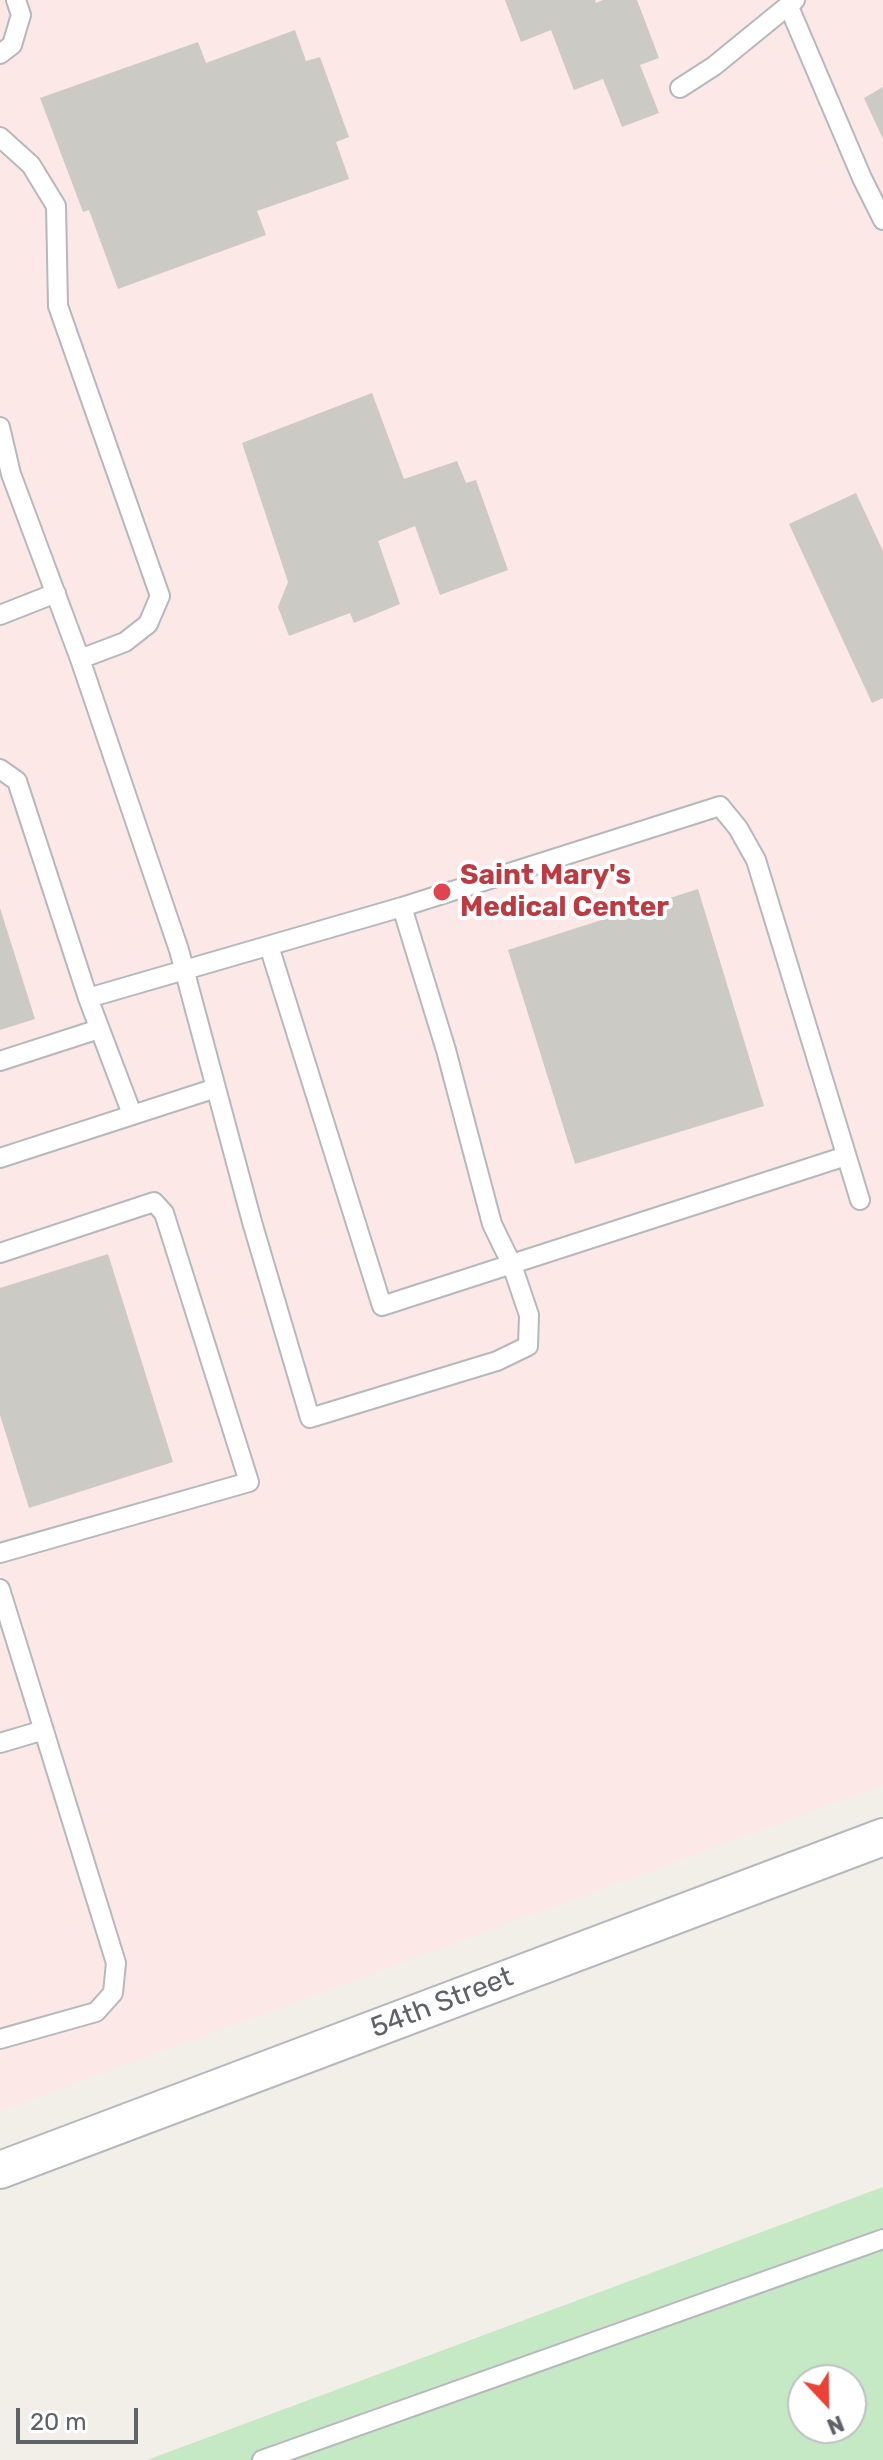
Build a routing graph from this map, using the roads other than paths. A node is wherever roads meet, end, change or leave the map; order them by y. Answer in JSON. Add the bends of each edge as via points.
{"nodes":[{"id":1,"x":16,"y":0,"type":"edge"},
{"id":2,"x":792,"y":3,"type":"edge"},
{"id":3,"x":0,"y":54,"type":"edge"},
{"id":4,"x":680,"y":88,"type":"dead end"},
{"id":5,"x":0,"y":137,"type":"edge"},
{"id":6,"x":883,"y":220,"type":"edge"},
{"id":7,"x":1,"y":433,"type":"edge"},
{"id":8,"x":56,"y":593,"type":"junction"},
{"id":9,"x":0,"y":615,"type":"edge"},
{"id":10,"x":80,"y":659,"type":"junction"},
{"id":11,"x":0,"y":769,"type":"edge"},
{"id":12,"x":402,"y":907,"type":"junction"},
{"id":13,"x":269,"y":946,"type":"junction"},
{"id":14,"x":185,"y":972,"type":"junction"},
{"id":15,"x":88,"y":998,"type":"junction"},
{"id":16,"x":99,"y":1029,"type":"junction"},
{"id":17,"x":0,"y":1061,"type":"edge"},
{"id":18,"x":216,"y":1088,"type":"junction"},
{"id":19,"x":132,"y":1114,"type":"junction"},
{"id":20,"x":846,"y":1156,"type":"junction"},
{"id":21,"x":0,"y":1158,"type":"edge"},
{"id":22,"x":860,"y":1200,"type":"dead end"},
{"id":23,"x":0,"y":1253,"type":"edge"},
{"id":24,"x":512,"y":1265,"type":"junction"},
{"id":25,"x":0,"y":1553,"type":"edge"},
{"id":26,"x":0,"y":1589,"type":"edge"},
{"id":27,"x":8,"y":1644,"type":"edge"},
{"id":28,"x":44,"y":1730,"type":"junction"},
{"id":29,"x":0,"y":1743,"type":"edge"},
{"id":30,"x":883,"y":1837,"type":"edge"},
{"id":31,"x":0,"y":2039,"type":"edge"},
{"id":32,"x":0,"y":2170,"type":"edge"},
{"id":33,"x":883,"y":2239,"type":"edge"},
{"id":34,"x":262,"y":2460,"type":"edge"}],
"edges":[{"from":1,"to":3,"type":"lane","via":[[21,15],[12,45]]},
{"from":2,"to":4,"type":"lane"},
{"from":2,"to":6,"type":"lane"},
{"from":5,"to":10,"type":"lane","via":[[31,165],[56,206],[58,306],[160,596],[148,624],[125,642]]},
{"from":7,"to":8,"type":"lane"},
{"from":8,"to":9,"type":"lane"},
{"from":8,"to":10,"type":"lane"},
{"from":10,"to":14,"type":"lane"},
{"from":11,"to":15,"type":"lane","via":[[17,781]]},
{"from":12,"to":13,"type":"lane"},
{"from":12,"to":20,"type":"lane","via":[[720,806],[756,860]]},
{"from":12,"to":24,"type":"lane","via":[[492,1224]]},
{"from":13,"to":14,"type":"lane"},
{"from":13,"to":24,"type":"lane","via":[[382,1306]]},
{"from":14,"to":15,"type":"lane"},
{"from":14,"to":18,"type":"lane"},
{"from":15,"to":16,"type":"lane"},
{"from":16,"to":17,"type":"lane"},
{"from":16,"to":19,"type":"lane"},
{"from":18,"to":19,"type":"lane"},
{"from":18,"to":24,"type":"lane","via":[[310,1418],[497,1361],[528,1346],[529,1315]]},
{"from":19,"to":21,"type":"lane"},
{"from":20,"to":22,"type":"lane"},
{"from":20,"to":24,"type":"lane"},
{"from":23,"to":25,"type":"lane","via":[[154,1202],[164,1213],[249,1482]]},
{"from":26,"to":27,"type":"lane"},
{"from":27,"to":28,"type":"lane"},
{"from":28,"to":29,"type":"lane"},
{"from":28,"to":31,"type":"lane","via":[[116,1963],[113,1993],[96,2012]]},
{"from":30,"to":32,"type":"street","name":"54th Street"},
{"from":33,"to":34,"type":"lane"}]}
